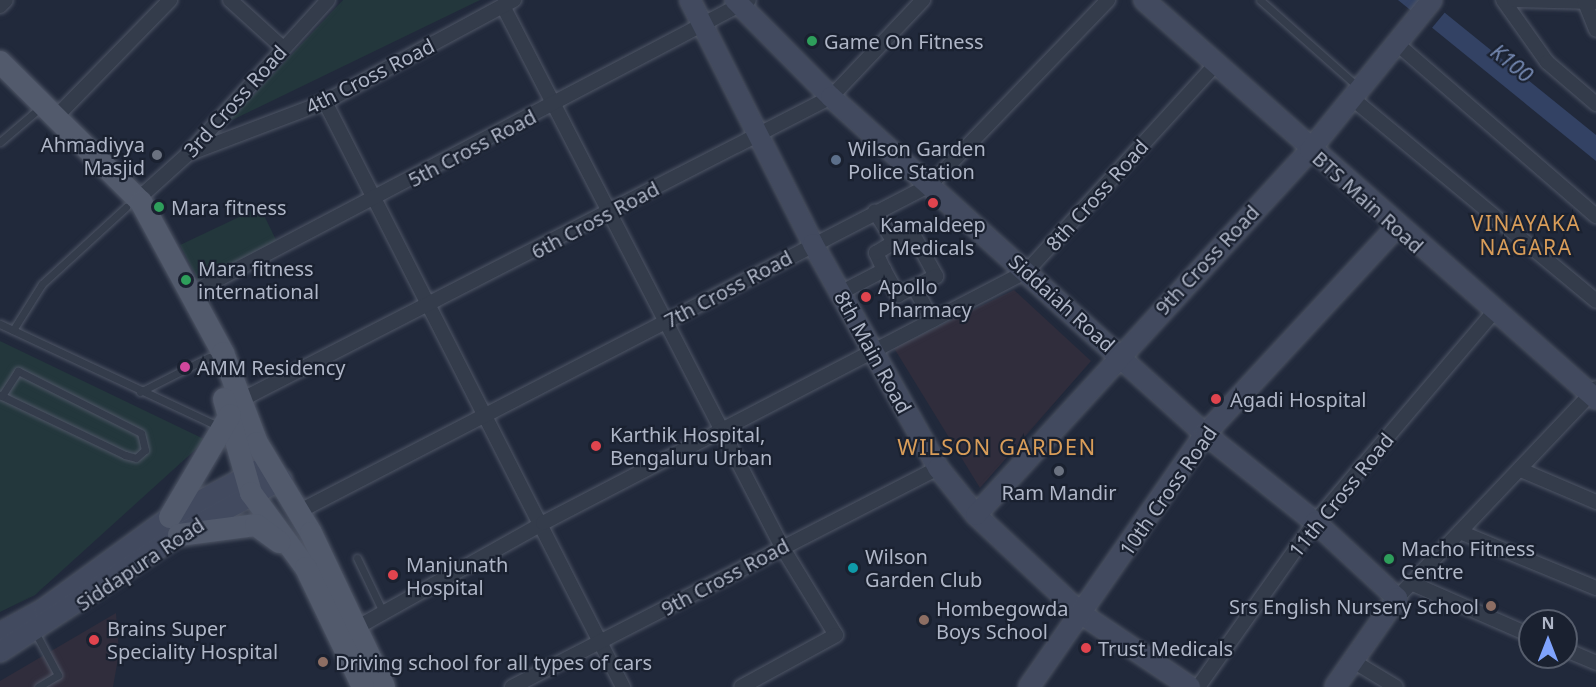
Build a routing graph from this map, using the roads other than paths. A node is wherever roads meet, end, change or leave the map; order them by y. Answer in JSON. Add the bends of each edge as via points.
{"nodes":[{"id":1,"x":6,"y":0,"type":"edge"},
{"id":2,"x":170,"y":0,"type":"edge"},
{"id":3,"x":230,"y":0,"type":"edge"},
{"id":4,"x":328,"y":0,"type":"edge"},
{"id":5,"x":690,"y":0,"type":"edge"},
{"id":6,"x":923,"y":0,"type":"edge"},
{"id":7,"x":1108,"y":0,"type":"edge"},
{"id":8,"x":1144,"y":0,"type":"edge"},
{"id":9,"x":1260,"y":0,"type":"edge"},
{"id":10,"x":1432,"y":0,"type":"edge"},
{"id":11,"x":1503,"y":0,"type":"edge"},
{"id":12,"x":1514,"y":0,"type":"edge"},
{"id":13,"x":742,"y":2,"type":"edge"},
{"id":14,"x":1588,"y":2,"type":"edge"},
{"id":15,"x":509,"y":3,"type":"edge"},
{"id":16,"x":0,"y":6,"type":"edge"},
{"id":17,"x":705,"y":27,"type":"junction"},
{"id":18,"x":1596,"y":30,"type":"edge"},
{"id":19,"x":1395,"y":42,"type":"junction"},
{"id":20,"x":283,"y":48,"type":"junction"},
{"id":21,"x":0,"y":62,"type":"edge"},
{"id":22,"x":1216,"y":64,"type":"junction"},
{"id":23,"x":0,"y":81,"type":"edge"},
{"id":24,"x":1357,"y":94,"type":"junction"},
{"id":25,"x":831,"y":97,"type":"junction"},
{"id":26,"x":325,"y":102,"type":"junction"},
{"id":27,"x":1596,"y":104,"type":"edge"},
{"id":28,"x":551,"y":107,"type":"junction"},
{"id":29,"x":45,"y":115,"type":"junction"},
{"id":30,"x":759,"y":135,"type":"junction"},
{"id":31,"x":0,"y":142,"type":"edge"},
{"id":32,"x":1310,"y":150,"type":"junction"},
{"id":33,"x":188,"y":154,"type":"junction"},
{"id":34,"x":930,"y":184,"type":"junction"},
{"id":35,"x":376,"y":199,"type":"junction"},
{"id":36,"x":132,"y":203,"type":"junction"},
{"id":37,"x":875,"y":212,"type":"junction"},
{"id":38,"x":609,"y":213,"type":"junction"},
{"id":39,"x":1596,"y":216,"type":"edge"},
{"id":40,"x":1396,"y":228,"type":"junction"},
{"id":41,"x":894,"y":242,"type":"junction"},
{"id":42,"x":813,"y":244,"type":"junction"},
{"id":43,"x":884,"y":270,"type":"junction"},
{"id":44,"x":1027,"y":271,"type":"junction"},
{"id":45,"x":914,"y":287,"type":"junction"},
{"id":46,"x":192,"y":293,"type":"junction"},
{"id":47,"x":840,"y":293,"type":"junction"},
{"id":48,"x":1596,"y":302,"type":"edge"},
{"id":49,"x":430,"y":307,"type":"junction"},
{"id":50,"x":1494,"y":312,"type":"junction"},
{"id":51,"x":932,"y":320,"type":"junction"},
{"id":52,"x":666,"y":322,"type":"junction"},
{"id":53,"x":0,"y":324,"type":"edge"},
{"id":54,"x":13,"y":330,"type":"junction"},
{"id":55,"x":871,"y":352,"type":"junction"},
{"id":56,"x":1120,"y":354,"type":"junction"},
{"id":57,"x":209,"y":357,"type":"junction"},
{"id":58,"x":140,"y":392,"type":"junction"},
{"id":59,"x":1,"y":395,"type":"edge"},
{"id":60,"x":1594,"y":395,"type":"edge"},
{"id":61,"x":231,"y":415,"type":"junction"},
{"id":62,"x":485,"y":419,"type":"junction"},
{"id":63,"x":723,"y":431,"type":"junction"},
{"id":64,"x":1205,"y":434,"type":"junction"},
{"id":65,"x":938,"y":468,"type":"junction"},
{"id":66,"x":1521,"y":470,"type":"junction"},
{"id":67,"x":276,"y":472,"type":"junction"},
{"id":68,"x":248,"y":484,"type":"junction"},
{"id":69,"x":1596,"y":502,"type":"edge"},
{"id":70,"x":298,"y":512,"type":"junction"},
{"id":71,"x":976,"y":515,"type":"junction"},
{"id":72,"x":1315,"y":522,"type":"junction"},
{"id":73,"x":543,"y":523,"type":"junction"},
{"id":74,"x":174,"y":526,"type":"junction"},
{"id":75,"x":1460,"y":532,"type":"junction"},
{"id":76,"x":782,"y":547,"type":"junction"},
{"id":77,"x":357,"y":558,"type":"dead end"},
{"id":78,"x":306,"y":568,"type":"junction"},
{"id":79,"x":1411,"y":583,"type":"junction"},
{"id":80,"x":1596,"y":588,"type":"edge"},
{"id":81,"x":1397,"y":598,"type":"junction"},
{"id":82,"x":382,"y":612,"type":"junction"},
{"id":83,"x":1083,"y":615,"type":"junction"},
{"id":84,"x":358,"y":627,"type":"junction"},
{"id":85,"x":1518,"y":630,"type":"edge"},
{"id":86,"x":35,"y":632,"type":"junction"},
{"id":87,"x":0,"y":633,"type":"edge"},
{"id":88,"x":599,"y":643,"type":"junction"},
{"id":89,"x":0,"y":652,"type":"edge"},
{"id":90,"x":1578,"y":655,"type":"edge"},
{"id":91,"x":1353,"y":661,"type":"junction"},
{"id":92,"x":1596,"y":663,"type":"edge"},
{"id":93,"x":38,"y":687,"type":"edge"},
{"id":94,"x":363,"y":687,"type":"edge"},
{"id":95,"x":384,"y":687,"type":"edge"},
{"id":96,"x":512,"y":687,"type":"edge"},
{"id":97,"x":623,"y":687,"type":"edge"},
{"id":98,"x":741,"y":687,"type":"edge"},
{"id":99,"x":1029,"y":687,"type":"edge"},
{"id":100,"x":1190,"y":687,"type":"edge"},
{"id":101,"x":1197,"y":687,"type":"edge"},
{"id":102,"x":1335,"y":687,"type":"edge"},
{"id":103,"x":1396,"y":687,"type":"edge"}],
"edges":[{"from":1,"to":16,"type":"street"},
{"from":2,"to":29,"type":"street"},
{"from":3,"to":20,"type":"street"},
{"from":4,"to":20,"type":"street","name":"3rd Cross Road"},
{"from":5,"to":17,"type":"street","name":"8th Main Road"},
{"from":6,"to":25,"type":"street","name":"6th Cross Road"},
{"from":7,"to":34,"type":"street","name":"7th Cross Road"},
{"from":8,"to":22,"type":"street","name":"BTS Main Road"},
{"from":9,"to":24,"type":"lane"},
{"from":10,"to":19,"type":"street","name":"9th Cross Road"},
{"from":11,"to":27,"type":"street","via":[[1547,62]]},
{"from":12,"to":14,"type":"street"},
{"from":13,"to":17,"type":"street","name":"5th Cross Road"},
{"from":13,"to":25,"type":"street","name":"Siddaiah Road"},
{"from":14,"to":18,"type":"street"},
{"from":15,"to":26,"type":"street","name":"4th Cross Road"},
{"from":15,"to":28,"type":"street"},
{"from":17,"to":28,"type":"street","name":"5th Cross Road"},
{"from":17,"to":30,"type":"street","name":"8th Main Road"},
{"from":19,"to":24,"type":"street","name":"9th Cross Road"},
{"from":19,"to":39,"type":"street"},
{"from":20,"to":33,"type":"street","name":"3rd Cross Road"},
{"from":21,"to":29,"type":"main road"},
{"from":22,"to":32,"type":"street","name":"BTS Main Road"},
{"from":22,"to":44,"type":"street","name":"8th Cross Road"},
{"from":23,"to":29,"type":"main road"},
{"from":24,"to":32,"type":"street","name":"9th Cross Road"},
{"from":24,"to":48,"type":"street"},
{"from":25,"to":30,"type":"street","name":"6th Cross Road"},
{"from":25,"to":34,"type":"street","name":"Siddaiah Road"},
{"from":26,"to":33,"type":"street","name":"4th Cross Road"},
{"from":26,"to":35,"type":"street"},
{"from":28,"to":35,"type":"street","name":"5th Cross Road"},
{"from":28,"to":38,"type":"street"},
{"from":29,"to":31,"type":"lane"},
{"from":29,"to":36,"type":"main road"},
{"from":30,"to":38,"type":"street","name":"6th Cross Road"},
{"from":30,"to":42,"type":"street","name":"8th Main Road"},
{"from":32,"to":40,"type":"street","name":"BTS Main Road"},
{"from":32,"to":56,"type":"street","name":"9th Cross Road"},
{"from":33,"to":36,"type":"street","name":"3rd Cross Road"},
{"from":34,"to":37,"type":"street","name":"7th Cross Road"},
{"from":34,"to":44,"type":"street","name":"Siddaiah Road"},
{"from":35,"to":46,"type":"street","name":"5th Cross Road"},
{"from":35,"to":49,"type":"street"},
{"from":36,"to":46,"type":"main road"},
{"from":36,"to":54,"type":"lane","via":[[42,284]]},
{"from":36,"to":57,"type":"main road"},
{"from":37,"to":41,"type":"street"},
{"from":37,"to":42,"type":"street","name":"7th Cross Road"},
{"from":38,"to":49,"type":"street","name":"6th Cross Road"},
{"from":38,"to":52,"type":"street"},
{"from":40,"to":50,"type":"street","name":"BTS Main Road"},
{"from":40,"to":64,"type":"street","name":"10th Cross Road"},
{"from":41,"to":43,"type":"street","via":[[876,253]]},
{"from":41,"to":45,"type":"street","via":[[914,236],[936,276]]},
{"from":42,"to":47,"type":"street","name":"8th Main Road"},
{"from":42,"to":52,"type":"street","name":"7th Cross Road"},
{"from":43,"to":45,"type":"street","via":[[898,295]]},
{"from":43,"to":47,"type":"street"},
{"from":44,"to":51,"type":"street","name":"8th Cross Road"},
{"from":44,"to":56,"type":"street","name":"Siddaiah Road"},
{"from":45,"to":51,"type":"street"},
{"from":46,"to":61,"type":"main road"},
{"from":47,"to":55,"type":"street","name":"8th Main Road"},
{"from":49,"to":61,"type":"street","name":"6th Cross Road"},
{"from":49,"to":62,"type":"street"},
{"from":50,"to":60,"type":"street","name":"BTS Main Road"},
{"from":50,"to":72,"type":"street","name":"11th Cross Road"},
{"from":51,"to":55,"type":"street","name":"8th Cross Road"},
{"from":52,"to":62,"type":"street","name":"7th Cross Road"},
{"from":52,"to":63,"type":"street"},
{"from":53,"to":54,"type":"lane"},
{"from":54,"to":58,"type":"lane"},
{"from":55,"to":63,"type":"street","name":"8th Cross Road"},
{"from":55,"to":65,"type":"street","name":"8th Main Road"},
{"from":56,"to":64,"type":"street","name":"Siddaiah Road"},
{"from":56,"to":71,"type":"street","name":"9th Cross Road"},
{"from":57,"to":58,"type":"lane"},
{"from":57,"to":61,"type":"main road"},
{"from":58,"to":61,"type":"lane"},
{"from":59,"to":59,"type":"lane","via":[[131,457],[145,450],[141,434],[18,371]]},
{"from":60,"to":66,"type":"street"},
{"from":61,"to":67,"type":"main road"},
{"from":61,"to":68,"type":"main road"},
{"from":61,"to":74,"type":"main road"},
{"from":62,"to":70,"type":"street","name":"7th Cross Road"},
{"from":62,"to":73,"type":"street"},
{"from":63,"to":73,"type":"street","name":"8th Cross Road"},
{"from":63,"to":76,"type":"street"},
{"from":64,"to":72,"type":"street","name":"Siddaiah Road"},
{"from":64,"to":83,"type":"street","name":"10th Cross Road"},
{"from":65,"to":71,"type":"street","name":"8th Main Road"},
{"from":65,"to":76,"type":"street","name":"9th Cross Road"},
{"from":66,"to":69,"type":"street"},
{"from":66,"to":75,"type":"street"},
{"from":67,"to":68,"type":"street"},
{"from":67,"to":70,"type":"main road"},
{"from":68,"to":74,"type":"street"},
{"from":68,"to":78,"type":"main road"},
{"from":70,"to":84,"type":"main road"},
{"from":71,"to":83,"type":"street","name":"8th Main Road"},
{"from":72,"to":81,"type":"street","name":"Siddaiah Road"},
{"from":72,"to":101,"type":"street","name":"11th Cross Road"},
{"from":73,"to":82,"type":"street","name":"8th Cross Road"},
{"from":73,"to":88,"type":"street"},
{"from":74,"to":78,"type":"main road","via":[[195,537],[256,525]]},
{"from":74,"to":86,"type":"street","name":"Siddapura Road"},
{"from":74,"to":87,"type":"street","name":"Siddapura Road"},
{"from":75,"to":79,"type":"street"},
{"from":75,"to":80,"type":"street"},
{"from":76,"to":88,"type":"street","name":"9th Cross Road"},
{"from":76,"to":98,"type":"street","via":[[836,635]]},
{"from":77,"to":82,"type":"lane"},
{"from":78,"to":94,"type":"main road"},
{"from":79,"to":81,"type":"street"},
{"from":79,"to":85,"type":"street"},
{"from":81,"to":91,"type":"street"},
{"from":82,"to":84,"type":"street","name":"8th Cross Road"},
{"from":83,"to":99,"type":"street","name":"10th Cross Road"},
{"from":83,"to":100,"type":"street","name":"8th Main Road"},
{"from":84,"to":95,"type":"main road"},
{"from":86,"to":89,"type":"street","name":"Siddapura Road"},
{"from":86,"to":93,"type":"lane","via":[[58,675]]},
{"from":88,"to":96,"type":"street","name":"9th Cross Road"},
{"from":88,"to":97,"type":"street"},
{"from":90,"to":92,"type":"street"},
{"from":91,"to":102,"type":"street"},
{"from":91,"to":103,"type":"street"}]}
